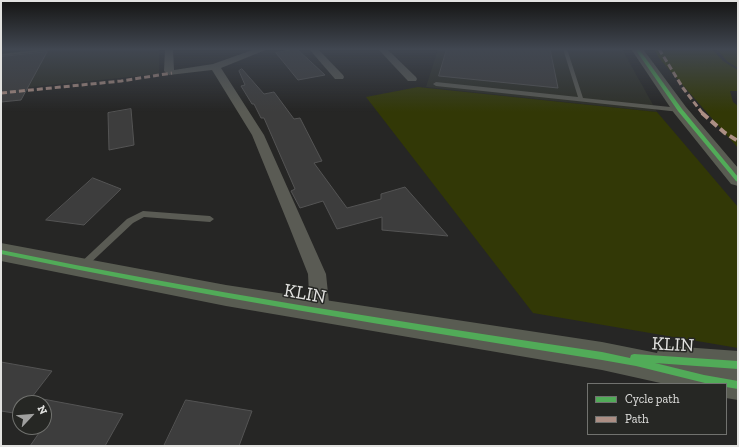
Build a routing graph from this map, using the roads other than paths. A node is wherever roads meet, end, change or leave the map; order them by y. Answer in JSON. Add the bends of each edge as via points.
{"nodes":[{"id":1,"x":169,"y":70,"type":"edge"},
{"id":2,"x":195,"y":70,"type":"edge"},
{"id":3,"x":217,"y":70,"type":"edge"},
{"id":4,"x":332,"y":70,"type":"edge"},
{"id":5,"x":403,"y":70,"type":"edge"},
{"id":6,"x":572,"y":70,"type":"edge"},
{"id":7,"x":652,"y":70,"type":"edge"},
{"id":8,"x":339,"y":77,"type":"dead end"},
{"id":9,"x":412,"y":80,"type":"dead end"},
{"id":10,"x":436,"y":84,"type":"dead end"},
{"id":11,"x":581,"y":99,"type":"junction"},
{"id":12,"x":680,"y":110,"type":"junction"},
{"id":13,"x":738,"y":180,"type":"edge"},
{"id":14,"x":210,"y":218,"type":"dead end"},
{"id":15,"x":1,"y":252,"type":"edge"},
{"id":16,"x":79,"y":269,"type":"junction"},
{"id":17,"x":320,"y":312,"type":"junction"},
{"id":18,"x":606,"y":356,"type":"junction"},
{"id":19,"x":738,"y":365,"type":"edge"},
{"id":20,"x":738,"y":385,"type":"edge"}],
"edges":[{"from":1,"to":2,"type":"street","via":[[172,73]]},
{"from":3,"to":17,"type":"street","via":[[258,135],[297,226],[317,274]]},
{"from":4,"to":8,"type":"street"},
{"from":5,"to":9,"type":"street"},
{"from":6,"to":11,"type":"lane"},
{"from":7,"to":12,"type":"street"},
{"from":10,"to":11,"type":"lane"},
{"from":11,"to":12,"type":"lane"},
{"from":12,"to":13,"type":"street"},
{"from":14,"to":16,"type":"lane","via":[[143,214],[130,221]]},
{"from":15,"to":16,"type":"street","name":"KLIN"},
{"from":16,"to":17,"type":"street","name":"KLIN"},
{"from":17,"to":18,"type":"street","name":"KLIN"},
{"from":18,"to":19,"type":"street","name":"KLIN"},
{"from":18,"to":20,"type":"street","name":"KLIN"}]}
